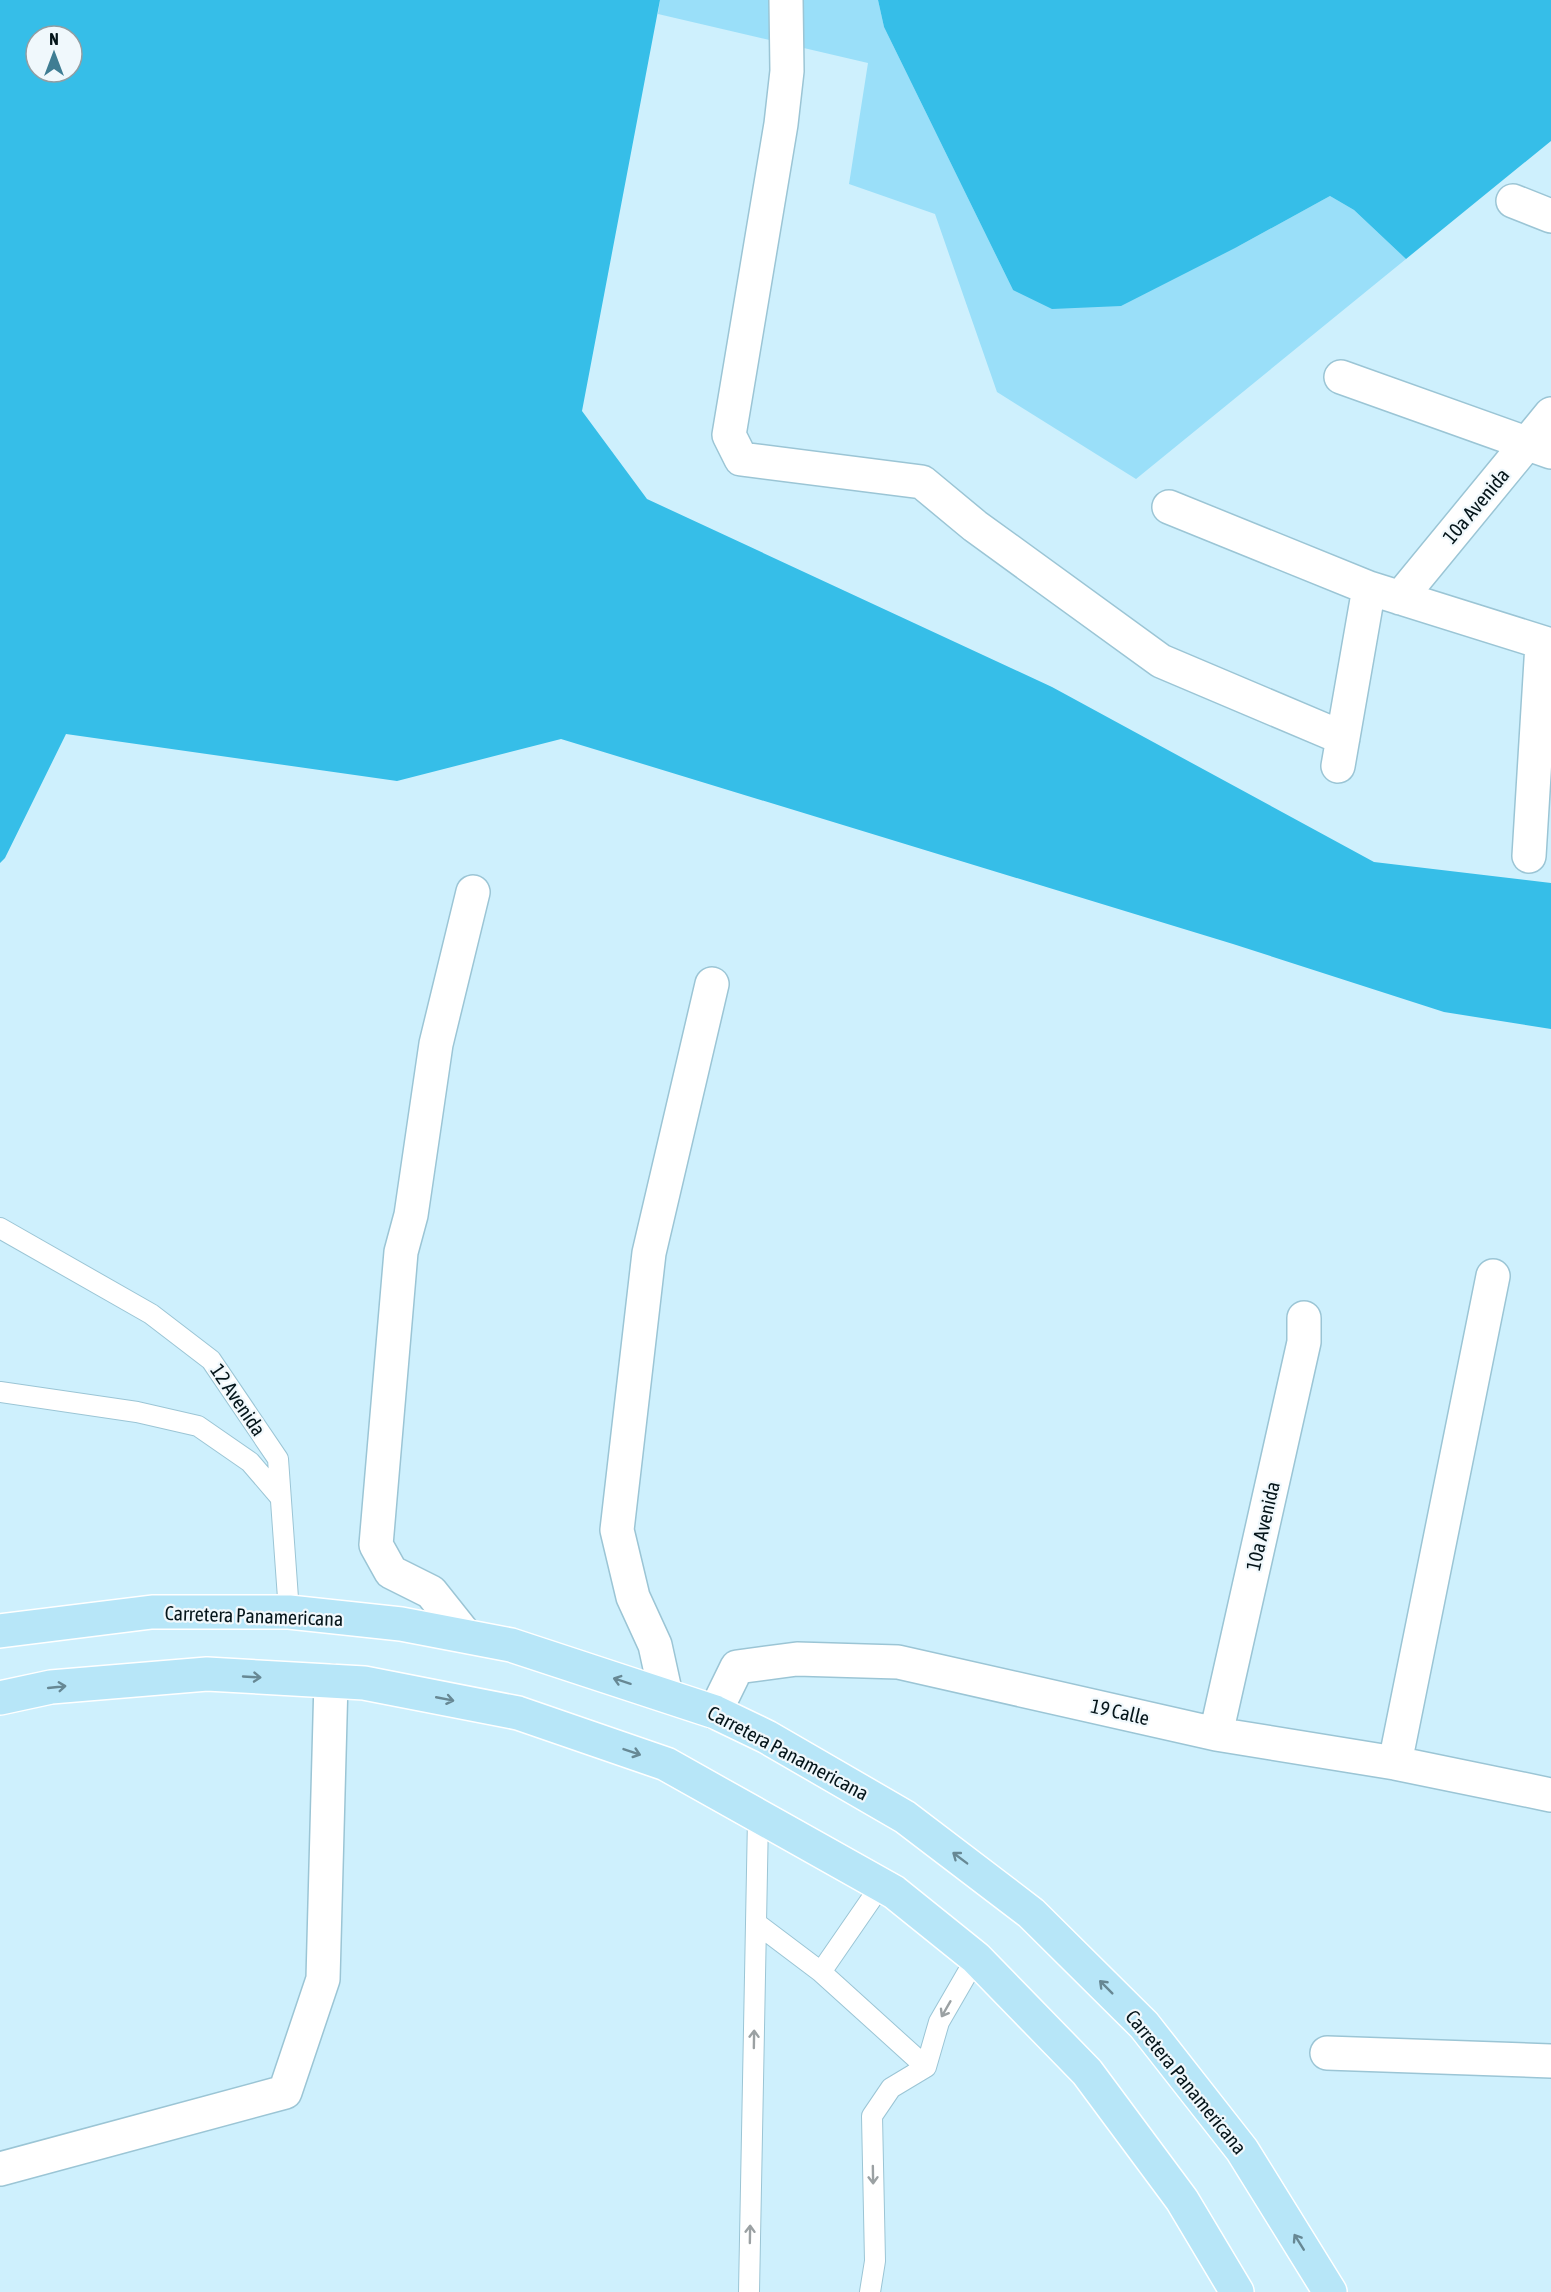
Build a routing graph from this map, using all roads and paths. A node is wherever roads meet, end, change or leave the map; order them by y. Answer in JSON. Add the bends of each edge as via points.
{"nodes":[{"id":1,"x":786,"y":0,"type":"edge"},
{"id":2,"x":1513,"y":201,"type":"dead end"},
{"id":3,"x":1551,"y":216,"type":"edge"},
{"id":4,"x":1341,"y":377,"type":"dead end"},
{"id":5,"x":1551,"y":414,"type":"edge"},
{"id":6,"x":1539,"y":448,"type":"edge"},
{"id":7,"x":1169,"y":507,"type":"dead end"},
{"id":8,"x":1369,"y":588,"type":"junction"},
{"id":9,"x":1400,"y":598,"type":"junction"},
{"id":10,"x":1547,"y":645,"type":"edge"},
{"id":11,"x":1529,"y":856,"type":"dead end"},
{"id":12,"x":473,"y":892,"type":"dead end"},
{"id":13,"x":712,"y":984,"type":"dead end"},
{"id":14,"x":0,"y":1228,"type":"edge"},
{"id":15,"x":1493,"y":1276,"type":"dead end"},
{"id":16,"x":1304,"y":1318,"type":"dead end"},
{"id":17,"x":0,"y":1392,"type":"edge"},
{"id":18,"x":280,"y":1497,"type":"junction"},
{"id":19,"x":289,"y":1612,"type":"junction"},
{"id":20,"x":0,"y":1631,"type":"edge"},
{"id":21,"x":466,"y":1636,"type":"junction"},
{"id":22,"x":331,"y":1681,"type":"junction"},
{"id":23,"x":666,"y":1695,"type":"junction"},
{"id":24,"x":0,"y":1698,"type":"edge"},
{"id":25,"x":715,"y":1712,"type":"junction"},
{"id":26,"x":1216,"y":1734,"type":"junction"},
{"id":27,"x":1395,"y":1763,"type":"junction"},
{"id":28,"x":1551,"y":1795,"type":"edge"},
{"id":29,"x":758,"y":1818,"type":"junction"},
{"id":30,"x":881,"y":1885,"type":"junction"},
{"id":31,"x":756,"y":1923,"type":"junction"},
{"id":32,"x":976,"y":1959,"type":"junction"},
{"id":33,"x":820,"y":1972,"type":"junction"},
{"id":34,"x":1327,"y":2053,"type":"dead end"},
{"id":35,"x":1551,"y":2061,"type":"edge"},
{"id":36,"x":926,"y":2067,"type":"junction"},
{"id":37,"x":0,"y":2169,"type":"edge"},
{"id":38,"x":749,"y":2292,"type":"edge"},
{"id":39,"x":870,"y":2292,"type":"edge"},
{"id":40,"x":1237,"y":2292,"type":"edge"},
{"id":41,"x":1330,"y":2292,"type":"edge"}],
"edges":[{"from":1,"to":8,"type":"street","via":[[787,71],[781,124],[729,435],[741,459],[922,482],[975,526],[1161,661],[1340,752]]},
{"from":2,"to":3,"type":"street"},
{"from":4,"to":6,"type":"street"},
{"from":5,"to":6,"type":"street","name":"10a Avenida"},
{"from":6,"to":9,"type":"street","name":"10a Avenida"},
{"from":7,"to":8,"type":"street"},
{"from":8,"to":9,"type":"street"},
{"from":9,"to":10,"type":"street"},
{"from":10,"to":11,"type":"street"},
{"from":12,"to":21,"type":"street","via":[[436,1044],[411,1215],[401,1252],[376,1545],[391,1572],[431,1592]]},
{"from":13,"to":23,"type":"street","via":[[649,1253],[617,1530],[633,1597],[655,1645]]},
{"from":14,"to":18,"type":"lane","name":"12 Avenida","via":[[151,1314],[212,1360],[278,1459]]},
{"from":15,"to":27,"type":"street"},
{"from":16,"to":26,"type":"street","name":"10a Avenida","via":[[1304,1342]]},
{"from":17,"to":18,"type":"lane","via":[[137,1412],[198,1426],[250,1462]]},
{"from":18,"to":19,"type":"lane","name":"12 Avenida"},
{"from":19,"to":20,"type":"highway","name":"Carretera Panamericana","via":[[152,1612]]},
{"from":19,"to":21,"type":"highway","name":"Carretera Panamericana","via":[[401,1624]]},
{"from":23,"to":21,"type":"highway","name":"Carretera Panamericana","one_way":true,"via":[[512,1645]]},
{"from":24,"to":22,"type":"highway","one_way":true,"via":[[51,1687],[207,1674]]},
{"from":22,"to":29,"type":"highway","one_way":true,"via":[[364,1683],[518,1713],[666,1764]]},
{"from":22,"to":37,"type":"street","via":[[323,1979],[285,2092]]},
{"from":23,"to":25,"type":"highway","name":"Carretera Panamericana"},
{"from":25,"to":26,"type":"street","name":"19 Calle","via":[[737,1667],[797,1659],[898,1662]]},
{"from":41,"to":25,"type":"highway","name":"Carretera Panamericana","one_way":true,"via":[[1242,2150],[1144,2025],[1031,1913],[905,1817],[767,1737]]},
{"from":26,"to":27,"type":"street","name":"19 Calle"},
{"from":27,"to":28,"type":"street","name":"19 Calle"},
{"from":29,"to":30,"type":"highway"},
{"from":29,"to":31,"type":"lane"},
{"from":30,"to":32,"type":"highway"},
{"from":30,"to":33,"type":"lane"},
{"from":31,"to":33,"type":"lane"},
{"from":38,"to":31,"type":"lane","one_way":true},
{"from":32,"to":36,"type":"lane","one_way":true,"via":[[939,2022]]},
{"from":32,"to":40,"type":"highway","via":[[1087,2072],[1182,2200]]},
{"from":33,"to":36,"type":"lane"},
{"from":34,"to":35,"type":"street"},
{"from":36,"to":39,"type":"lane","one_way":true,"via":[[891,2088],[872,2116],[875,2261]]}]}
